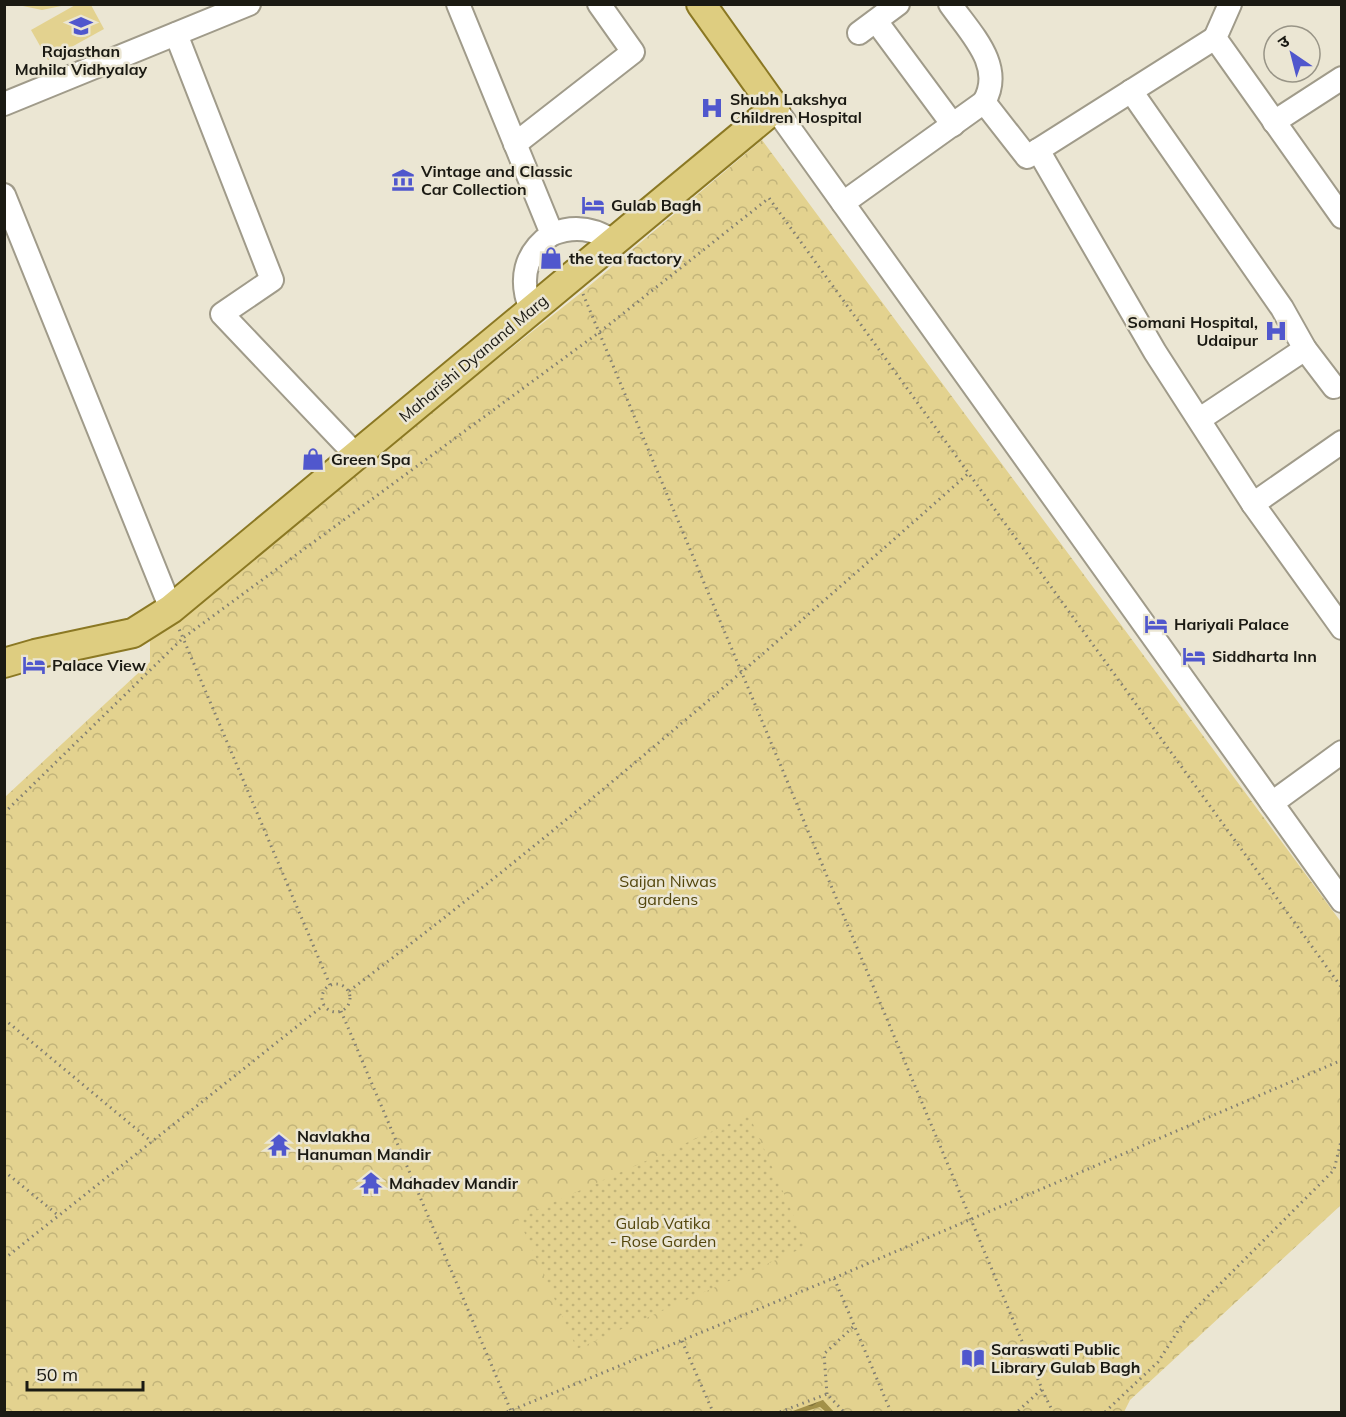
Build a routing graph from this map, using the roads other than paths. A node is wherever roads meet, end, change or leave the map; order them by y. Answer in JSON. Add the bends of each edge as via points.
{"nodes":[{"id":1,"x":249,"y":4,"type":"edge"},
{"id":2,"x":458,"y":4,"type":"edge"},
{"id":3,"x":599,"y":4,"type":"edge"},
{"id":4,"x":701,"y":4,"type":"edge"},
{"id":5,"x":898,"y":4,"type":"edge"},
{"id":6,"x":950,"y":4,"type":"edge"},
{"id":7,"x":1230,"y":4,"type":"edge"},
{"id":8,"x":176,"y":34,"type":"junction"},
{"id":9,"x":1215,"y":38,"type":"junction"},
{"id":10,"x":1341,"y":78,"type":"edge"},
{"id":11,"x":1131,"y":92,"type":"junction"},
{"id":12,"x":984,"y":102,"type":"junction"},
{"id":13,"x":4,"y":104,"type":"edge"},
{"id":14,"x":775,"y":108,"type":"junction"},
{"id":15,"x":1274,"y":122,"type":"junction"},
{"id":16,"x":953,"y":125,"type":"junction"},
{"id":17,"x":515,"y":144,"type":"junction"},
{"id":18,"x":1038,"y":150,"type":"junction"},
{"id":19,"x":4,"y":195,"type":"edge"},
{"id":20,"x":843,"y":203,"type":"junction"},
{"id":21,"x":1341,"y":217,"type":"edge"},
{"id":22,"x":552,"y":234,"type":"junction"},
{"id":23,"x":614,"y":242,"type":"junction"},
{"id":24,"x":531,"y":310,"type":"junction"},
{"id":25,"x":1305,"y":349,"type":"junction"},
{"id":26,"x":1339,"y":389,"type":"edge"},
{"id":27,"x":1200,"y":419,"type":"junction"},
{"id":28,"x":1341,"y":442,"type":"edge"},
{"id":29,"x":356,"y":456,"type":"junction"},
{"id":30,"x":1253,"y":504,"type":"junction"},
{"id":31,"x":171,"y":609,"type":"junction"},
{"id":32,"x":1341,"y":628,"type":"edge"},
{"id":33,"x":4,"y":663,"type":"edge"},
{"id":34,"x":1341,"y":752,"type":"edge"},
{"id":35,"x":1272,"y":803,"type":"junction"},
{"id":36,"x":1341,"y":901,"type":"edge"}],
"edges":[{"from":1,"to":8,"type":"street"},
{"from":2,"to":17,"type":"street"},
{"from":3,"to":17,"type":"street","via":[[633,52]]},
{"from":4,"to":14,"type":"main road"},
{"from":5,"to":16,"type":"street","via":[[868,27]]},
{"from":6,"to":12,"type":"street","via":[[989,60],[991,91]]},
{"from":7,"to":9,"type":"street"},
{"from":8,"to":13,"type":"street"},
{"from":8,"to":29,"type":"street","via":[[272,280],[222,314]]},
{"from":9,"to":11,"type":"street"},
{"from":9,"to":15,"type":"street"},
{"from":10,"to":15,"type":"street"},
{"from":11,"to":18,"type":"street"},
{"from":11,"to":25,"type":"street","via":[[1282,308]]},
{"from":12,"to":16,"type":"street"},
{"from":12,"to":18,"type":"street","via":[[1027,157]]},
{"from":14,"to":20,"type":"street"},
{"from":14,"to":23,"type":"main road","name":"Maharishi Dyanand Marg"},
{"from":15,"to":21,"type":"street"},
{"from":16,"to":20,"type":"street"},
{"from":17,"to":22,"type":"street"},
{"from":18,"to":27,"type":"street","via":[[1155,352]]},
{"from":19,"to":31,"type":"street"},
{"from":20,"to":35,"type":"street"},
{"from":22,"to":23,"type":"street","via":[[581,228],[601,233]]},
{"from":22,"to":24,"type":"street","via":[[538,245],[526,265],[524,294]]},
{"from":23,"to":24,"type":"main road","name":"Maharishi Dyanand Marg"},
{"from":24,"to":29,"type":"main road","name":"Maharishi Dyanand Marg"},
{"from":25,"to":26,"type":"street"},
{"from":25,"to":27,"type":"street"},
{"from":27,"to":30,"type":"street"},
{"from":28,"to":30,"type":"street"},
{"from":29,"to":31,"type":"main road","name":"Maharishi Dyanand Marg"},
{"from":30,"to":32,"type":"street"},
{"from":31,"to":33,"type":"main road","name":"Maharishi Dyanand Marg","via":[[133,633]]},
{"from":34,"to":35,"type":"street"},
{"from":35,"to":36,"type":"street"}]}
